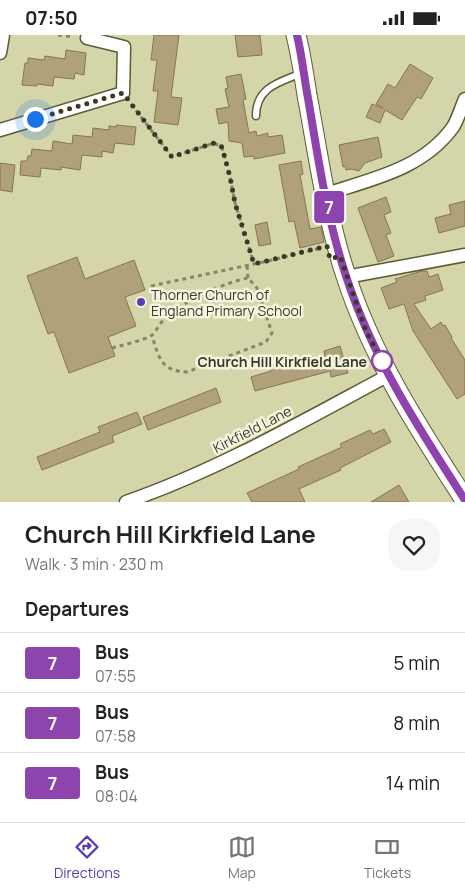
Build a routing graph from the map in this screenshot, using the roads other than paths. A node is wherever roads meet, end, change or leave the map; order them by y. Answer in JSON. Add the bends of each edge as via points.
{"nodes":[{"id":1,"x":3,"y":35,"type":"edge"},
{"id":2,"x":296,"y":35,"type":"edge"},
{"id":3,"x":87,"y":38,"type":"dead end"},
{"id":4,"x":0,"y":53,"type":"edge"},
{"id":5,"x":303,"y":73,"type":"junction"},
{"id":6,"x":465,"y":99,"type":"edge"},
{"id":7,"x":256,"y":116,"type":"dead end"},
{"id":8,"x":0,"y":130,"type":"edge"},
{"id":9,"x":326,"y":194,"type":"junction"},
{"id":10,"x":465,"y":255,"type":"edge"},
{"id":11,"x":346,"y":277,"type":"junction"},
{"id":12,"x":389,"y":375,"type":"junction"},
{"id":13,"x":465,"y":500,"type":"edge"},
{"id":14,"x":126,"y":502,"type":"edge"}],
"edges":[{"from":1,"to":4,"type":"street"},
{"from":2,"to":5,"type":"street"},
{"from":3,"to":8,"type":"street","via":[[124,47],[123,93]]},
{"from":5,"to":7,"type":"lane","via":[[268,88],[256,106]]},
{"from":5,"to":9,"type":"street"},
{"from":6,"to":9,"type":"street","via":[[454,126],[432,150],[395,172]]},
{"from":9,"to":11,"type":"street"},
{"from":10,"to":11,"type":"street"},
{"from":11,"to":12,"type":"street","via":[[366,331]]},
{"from":12,"to":13,"type":"street"},
{"from":12,"to":14,"type":"street","name":"Kirkfield Lane","via":[[241,453]]}]}
